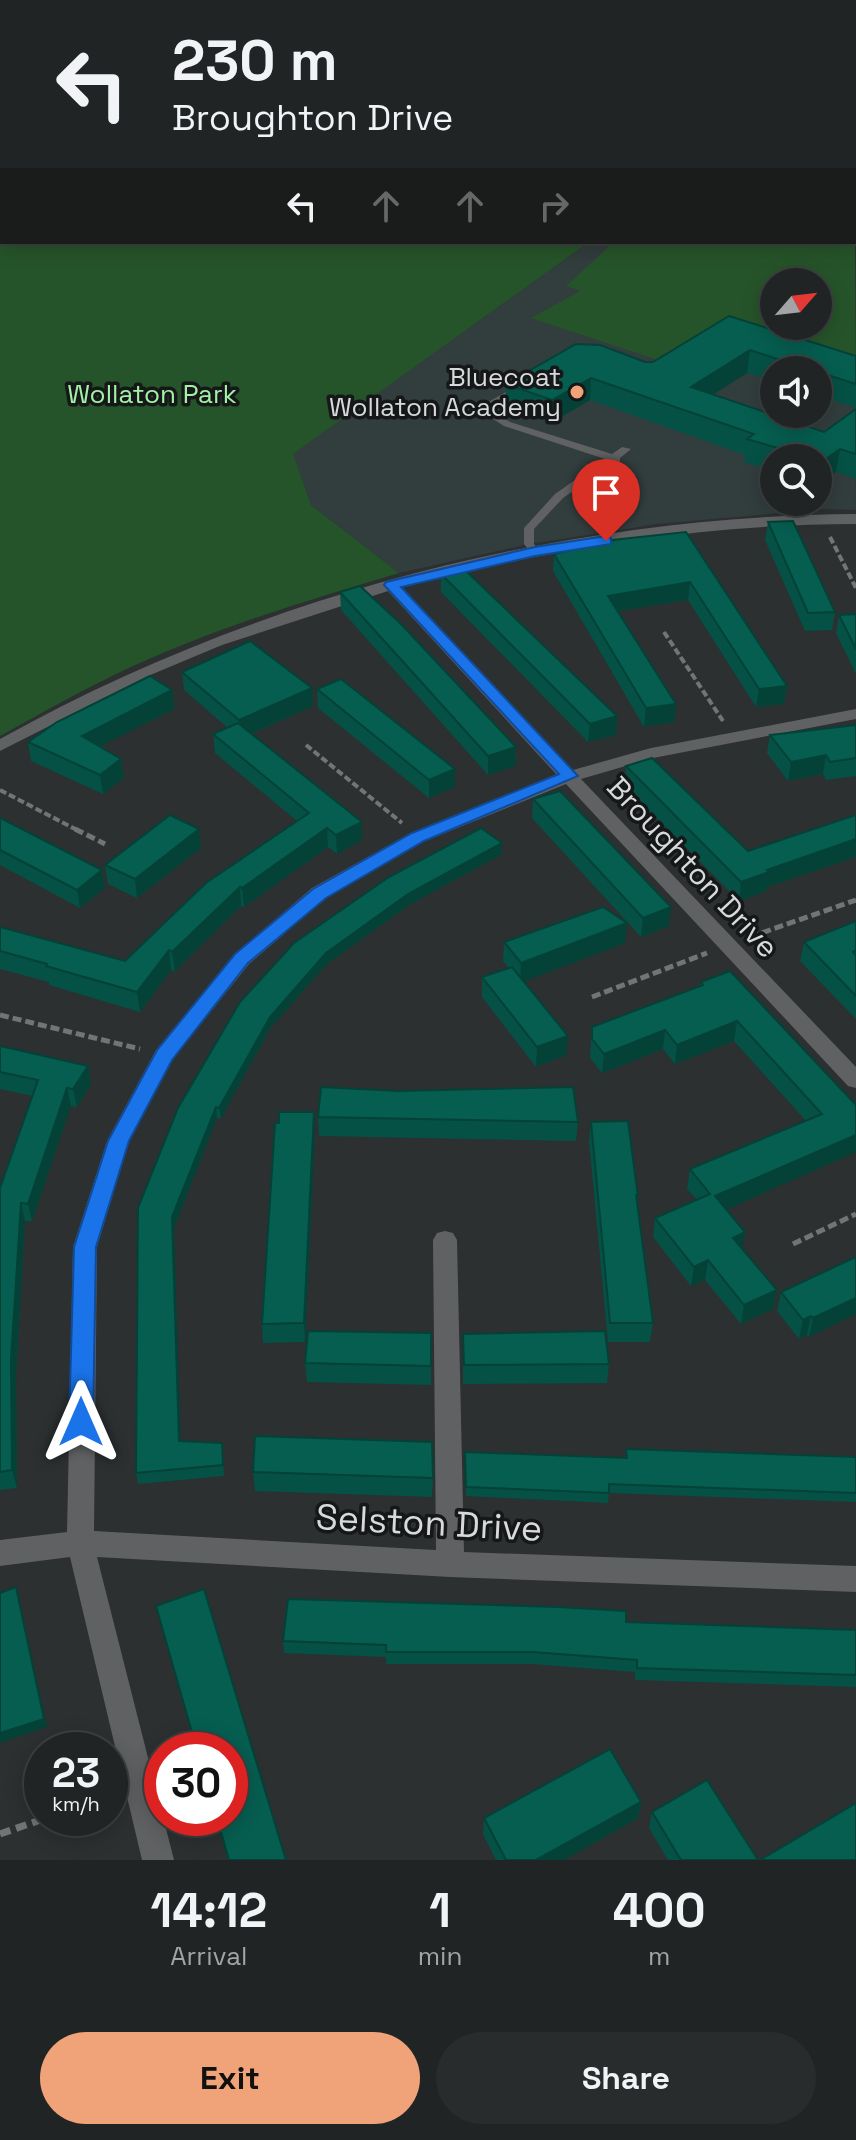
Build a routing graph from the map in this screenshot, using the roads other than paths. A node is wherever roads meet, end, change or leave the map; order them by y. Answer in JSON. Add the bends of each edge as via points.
{"nodes":[{"id":1,"x":528,"y":382,"type":"edge"},
{"id":2,"x":626,"y":449,"type":"dead end"},
{"id":3,"x":616,"y":459,"type":"junction"},
{"id":4,"x":856,"y":519,"type":"edge"},
{"id":5,"x":535,"y":551,"type":"junction"},
{"id":6,"x":391,"y":585,"type":"junction"},
{"id":7,"x":856,"y":714,"type":"edge"},
{"id":8,"x":0,"y":746,"type":"edge"},
{"id":9,"x":570,"y":776,"type":"junction"},
{"id":10,"x":856,"y":1080,"type":"edge"},
{"id":11,"x":445,"y":1240,"type":"dead end"},
{"id":12,"x":80,"y":1543,"type":"junction"},
{"id":13,"x":0,"y":1553,"type":"edge"},
{"id":14,"x":450,"y":1564,"type":"junction"},
{"id":15,"x":856,"y":1579,"type":"edge"},
{"id":16,"x":158,"y":1860,"type":"edge"}],
"edges":[{"from":1,"to":3,"type":"lane","via":[[493,403],[490,413],[507,424]]},
{"from":2,"to":3,"type":"lane"},
{"from":3,"to":5,"type":"lane","via":[[559,496],[529,528],[529,544]]},
{"from":4,"to":5,"type":"street","via":[[667,532]]},
{"from":5,"to":6,"type":"street"},
{"from":6,"to":8,"type":"street","via":[[255,626],[182,655],[60,709]]},
{"from":6,"to":9,"type":"street","name":"Broughton Drive"},
{"from":7,"to":9,"type":"street","via":[[732,735]]},
{"from":9,"to":10,"type":"street","name":"Broughton Drive"},
{"from":9,"to":12,"type":"street","via":[[418,837],[319,893],[242,959],[164,1055],[118,1141],[85,1247]]},
{"from":11,"to":14,"type":"street"},
{"from":12,"to":13,"type":"street","name":"Selston Drive"},
{"from":12,"to":14,"type":"street","name":"Selston Drive"},
{"from":12,"to":16,"type":"street"},
{"from":14,"to":15,"type":"street","name":"Selston Drive"}]}
